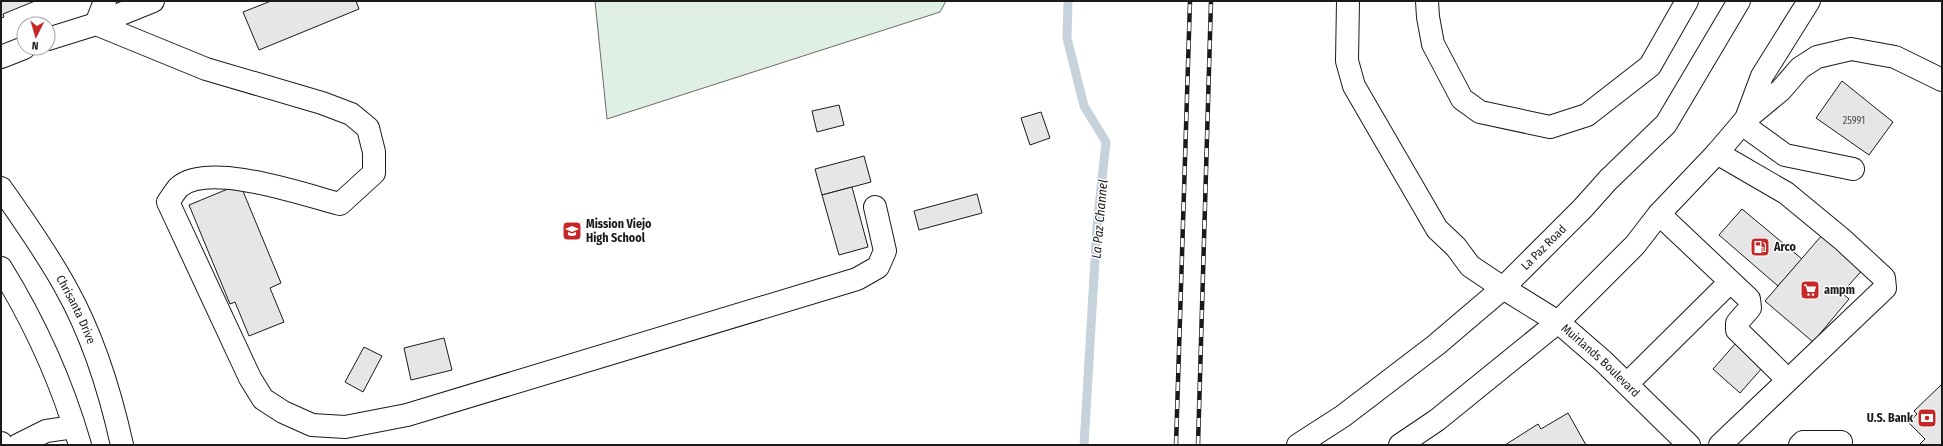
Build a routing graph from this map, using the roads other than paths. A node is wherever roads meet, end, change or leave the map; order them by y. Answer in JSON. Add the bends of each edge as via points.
{"nodes":[{"id":1,"x":105,"y":1,"type":"edge"},
{"id":2,"x":153,"y":1,"type":"edge"},
{"id":3,"x":1348,"y":1,"type":"edge"},
{"id":4,"x":1427,"y":1,"type":"edge"},
{"id":5,"x":1687,"y":1,"type":"edge"},
{"id":6,"x":1739,"y":1,"type":"edge"},
{"id":7,"x":1809,"y":1,"type":"edge"},
{"id":8,"x":96,"y":24,"type":"junction"},
{"id":9,"x":56,"y":36,"type":"edge"},
{"id":10,"x":16,"y":51,"type":"edge"},
{"id":11,"x":1,"y":57,"type":"edge"},
{"id":12,"x":1942,"y":80,"type":"edge"},
{"id":13,"x":1744,"y":121,"type":"junction"},
{"id":14,"x":1717,"y":153,"type":"junction"},
{"id":15,"x":1853,"y":169,"type":"dead end"},
{"id":16,"x":1,"y":188,"type":"edge"},
{"id":17,"x":875,"y":207,"type":"dead end"},
{"id":18,"x":1659,"y":214,"type":"junction"},
{"id":19,"x":1,"y":268,"type":"edge"},
{"id":20,"x":1730,"y":282,"type":"junction"},
{"id":21,"x":1503,"y":288,"type":"junction"},
{"id":22,"x":1558,"y":322,"type":"junction"},
{"id":23,"x":1788,"y":380,"type":"junction"},
{"id":24,"x":1627,"y":384,"type":"junction"},
{"id":25,"x":77,"y":436,"type":"edge"},
{"id":26,"x":1842,"y":442,"type":"dead end"},
{"id":27,"x":18,"y":445,"type":"edge"},
{"id":28,"x":122,"y":445,"type":"edge"},
{"id":29,"x":1298,"y":445,"type":"edge"},
{"id":30,"x":1400,"y":445,"type":"edge"},
{"id":31,"x":1688,"y":445,"type":"edge"},
{"id":32,"x":1720,"y":445,"type":"edge"},
{"id":33,"x":1800,"y":445,"type":"edge"}],
"edges":[{"from":1,"to":8,"type":"main road"},
{"from":2,"to":8,"type":"main road"},
{"from":3,"to":21,"type":"main road","name":"Muirlands Boulevard","via":[[1347,61],[1354,86],[1437,229],[1456,247],[1470,266]]},
{"from":4,"to":5,"type":"main road","via":[[1434,44],[1462,99],[1480,112],[1550,126],[1587,115],[1650,66]]},
{"from":6,"to":21,"type":"main road","name":"La Paz Road","via":[[1666,124]]},
{"from":7,"to":13,"type":"main road","via":[[1762,76]]},
{"from":8,"to":9,"type":"main road"},
{"from":8,"to":17,"type":"main road","via":[[206,69],[351,114],[368,128],[374,152],[374,173],[340,204],[234,177],[202,178],[180,186],[168,202],[250,378],[263,400],[312,425],[346,428],[407,416],[857,279],[878,267],[885,251]]},
{"from":10,"to":11,"type":"main road"},
{"from":12,"to":13,"type":"main road","via":[[1895,57],[1851,49],[1817,57],[1800,68],[1782,90]]},
{"from":13,"to":14,"type":"main road"},
{"from":13,"to":15,"type":"main road","via":[[1785,155]]},
{"from":14,"to":18,"type":"main road"},
{"from":14,"to":23,"type":"main road","via":[[1786,193],[1884,278],[1885,288]]},
{"from":16,"to":28,"type":"main road","name":"Chrisanta Drive","via":[[34,235],[82,319],[97,359]]},
{"from":18,"to":20,"type":"main road"},
{"from":18,"to":22,"type":"main road","via":[[1635,245]]},
{"from":19,"to":25,"type":"main road","via":[[54,370]]},
{"from":20,"to":23,"type":"main road","via":[[1749,299],[1750,308],[1737,323],[1737,330]]},
{"from":20,"to":24,"type":"main road"},
{"from":21,"to":22,"type":"main road","name":"Muirlands Boulevard"},
{"from":21,"to":29,"type":"main road","name":"La Paz Road","via":[[1436,346],[1320,432]]},
{"from":22,"to":24,"type":"main road","name":"Muirlands Boulevard"},
{"from":22,"to":30,"type":"main road","via":[[1437,420]]},
{"from":23,"to":32,"type":"main road"},
{"from":24,"to":31,"type":"main road","name":"Muirlands Boulevard"},
{"from":25,"to":27,"type":"main road","via":[[46,432]]},
{"from":26,"to":33,"type":"main road","via":[[1803,442]]}]}
